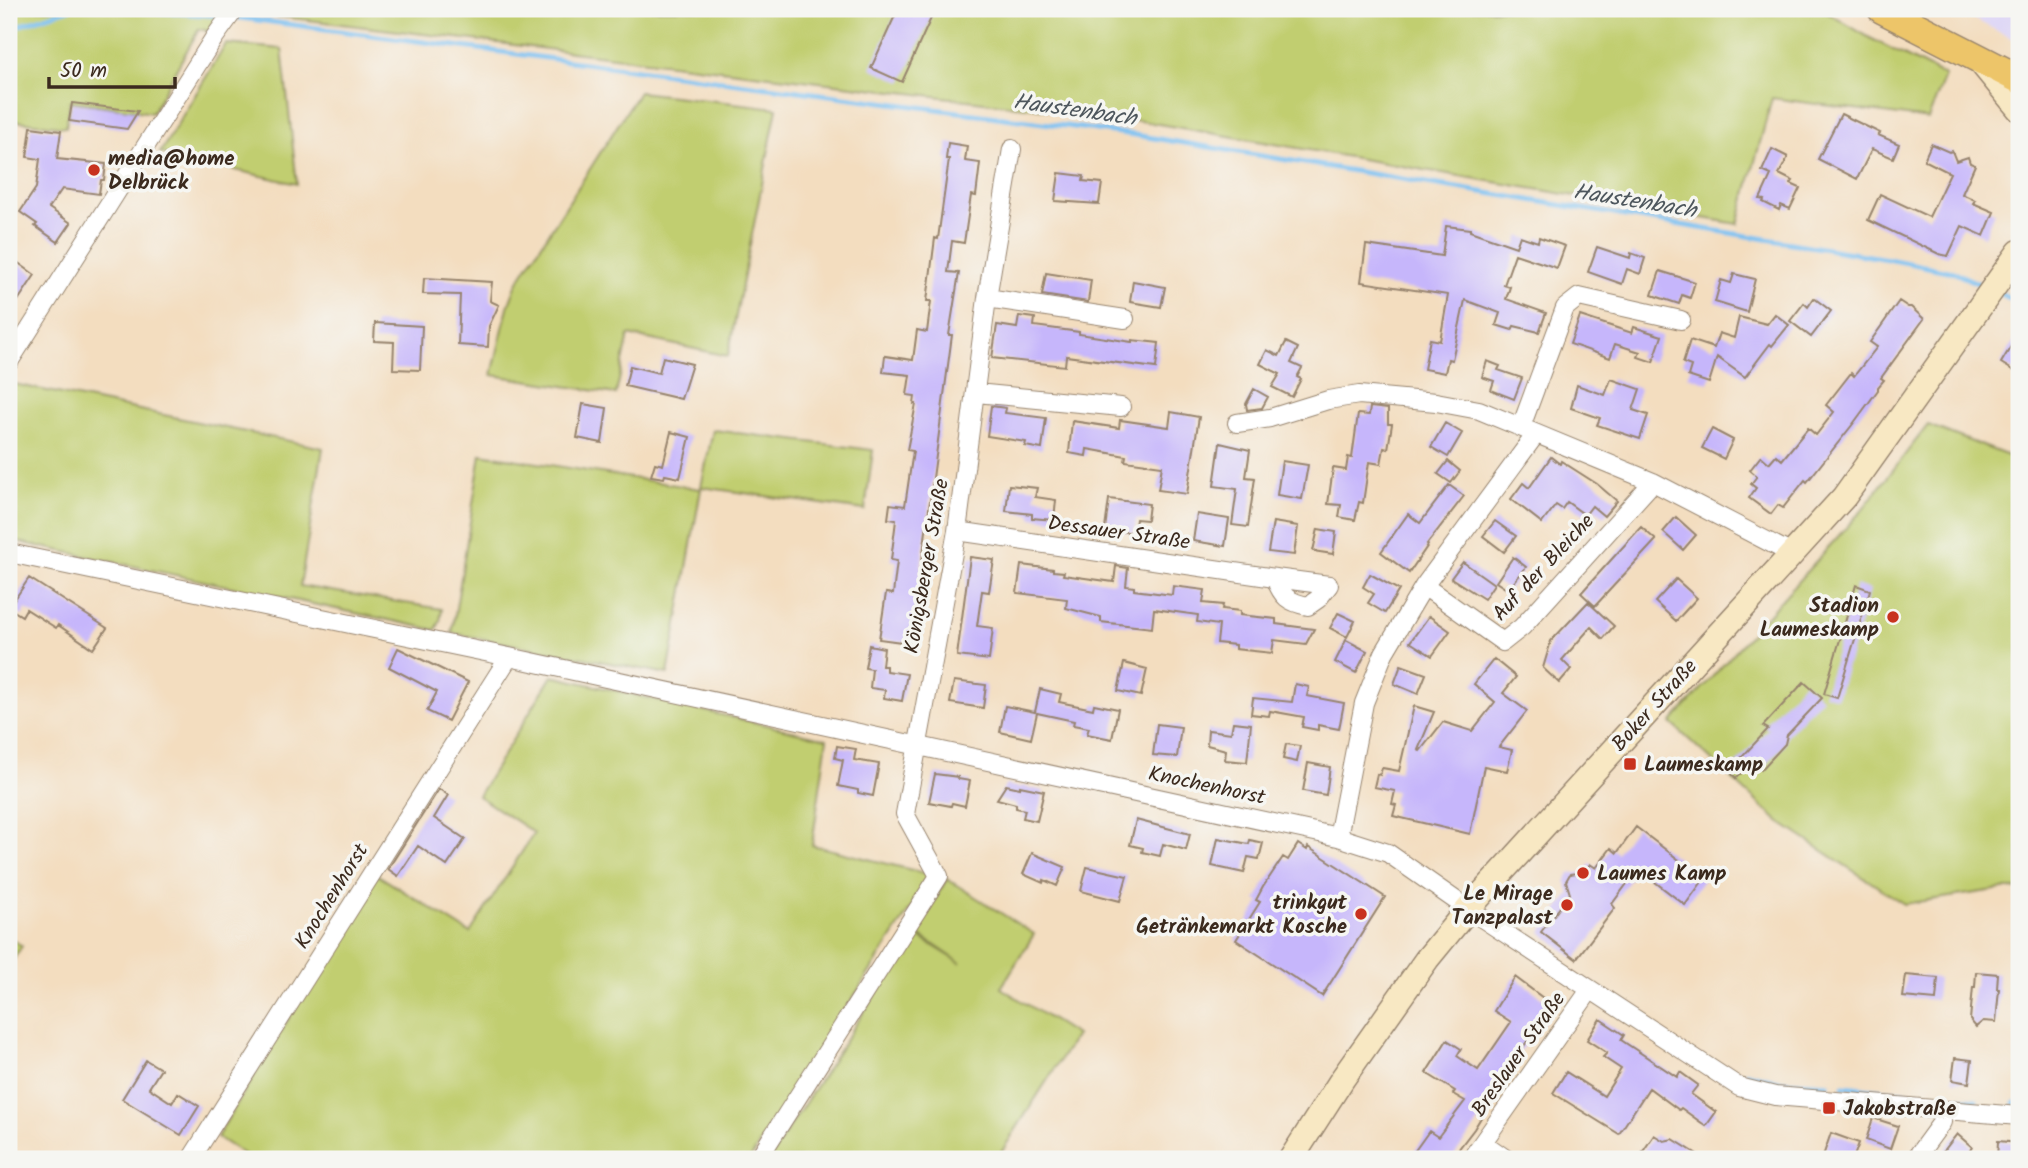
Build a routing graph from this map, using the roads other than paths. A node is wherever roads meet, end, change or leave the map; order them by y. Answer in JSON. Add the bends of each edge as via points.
{"nodes":[{"id":1,"x":235,"y":9,"type":"edge"},
{"id":2,"x":1882,"y":9,"type":"edge"},
{"id":3,"x":1977,"y":59,"type":"junction"},
{"id":4,"x":2019,"y":79,"type":"edge"},
{"id":5,"x":2019,"y":109,"type":"edge"},
{"id":6,"x":1012,"y":149,"type":"dead end"},
{"id":7,"x":2019,"y":252,"type":"edge"},
{"id":8,"x":987,"y":298,"type":"junction"},
{"id":9,"x":1125,"y":319,"type":"dead end"},
{"id":10,"x":1681,"y":320,"type":"dead end"},
{"id":11,"x":12,"y":352,"type":"edge"},
{"id":12,"x":976,"y":393,"type":"junction"},
{"id":13,"x":1121,"y":407,"type":"dead end"},
{"id":14,"x":1237,"y":423,"type":"dead end"},
{"id":15,"x":1528,"y":430,"type":"junction"},
{"id":16,"x":1653,"y":482,"type":"junction"},
{"id":17,"x":957,"y":531,"type":"junction"},
{"id":18,"x":9,"y":553,"type":"edge"},
{"id":19,"x":1791,"y":554,"type":"junction"},
{"id":20,"x":1275,"y":578,"type":"dead end"},
{"id":21,"x":1424,"y":586,"type":"junction"},
{"id":22,"x":509,"y":657,"type":"junction"},
{"id":23,"x":918,"y":746,"type":"junction"},
{"id":24,"x":1338,"y":837,"type":"junction"},
{"id":25,"x":1468,"y":909,"type":"junction"},
{"id":26,"x":1590,"y":990,"type":"junction"},
{"id":27,"x":1943,"y":1110,"type":"junction"},
{"id":28,"x":2019,"y":1116,"type":"edge"},
{"id":29,"x":1483,"y":1143,"type":"junction"},
{"id":30,"x":191,"y":1159,"type":"edge"},
{"id":31,"x":758,"y":1159,"type":"edge"},
{"id":32,"x":1291,"y":1159,"type":"edge"},
{"id":33,"x":1471,"y":1159,"type":"edge"},
{"id":34,"x":1506,"y":1159,"type":"edge"},
{"id":35,"x":1915,"y":1159,"type":"edge"}],
"edges":[{"from":1,"to":11,"type":"street"},
{"from":2,"to":3,"type":"main road"},
{"from":3,"to":4,"type":"main road"},
{"from":3,"to":5,"type":"main road"},
{"from":6,"to":8,"type":"street","name":"Königsberger Straße"},
{"from":7,"to":19,"type":"main road","name":"Boker Straße","via":[[1844,497]]},
{"from":8,"to":9,"type":"street"},
{"from":8,"to":12,"type":"street","name":"Königsberger Straße"},
{"from":10,"to":15,"type":"street","via":[[1579,297],[1564,308]]},
{"from":12,"to":13,"type":"street"},
{"from":12,"to":17,"type":"street","name":"Königsberger Straße"},
{"from":14,"to":15,"type":"street","via":[[1359,395],[1479,410]]},
{"from":15,"to":16,"type":"street"},
{"from":15,"to":21,"type":"street"},
{"from":16,"to":19,"type":"street"},
{"from":16,"to":21,"type":"street","name":"Auf der Bleiche","via":[[1522,627],[1503,642]]},
{"from":17,"to":20,"type":"street","name":"Dessauer Straße"},
{"from":17,"to":23,"type":"street","name":"Königsberger Straße"},
{"from":18,"to":22,"type":"street","name":"Knochenhorst"},
{"from":19,"to":25,"type":"main road","name":"Boker Straße"},
{"from":21,"to":24,"type":"street","via":[[1384,653],[1364,704]]},
{"from":22,"to":23,"type":"street","name":"Knochenhorst"},
{"from":22,"to":30,"type":"street","name":"Knochenhorst"},
{"from":23,"to":24,"type":"street","name":"Knochenhorst"},
{"from":23,"to":31,"type":"street","via":[[905,814],[939,876]]},
{"from":24,"to":25,"type":"street","name":"Knochenhorst","via":[[1388,853]]},
{"from":25,"to":26,"type":"street"},
{"from":25,"to":32,"type":"main road","name":"Boker Straße","via":[[1419,969]]},
{"from":26,"to":27,"type":"street","via":[[1739,1087],[1775,1096]]},
{"from":26,"to":29,"type":"street","name":"Breslauer Straße"},
{"from":27,"to":28,"type":"street"},
{"from":27,"to":35,"type":"street","via":[[1941,1122]]},
{"from":29,"to":33,"type":"street","name":"Breslauer Straße"},
{"from":29,"to":34,"type":"street","name":"Breslauer Straße"}]}
